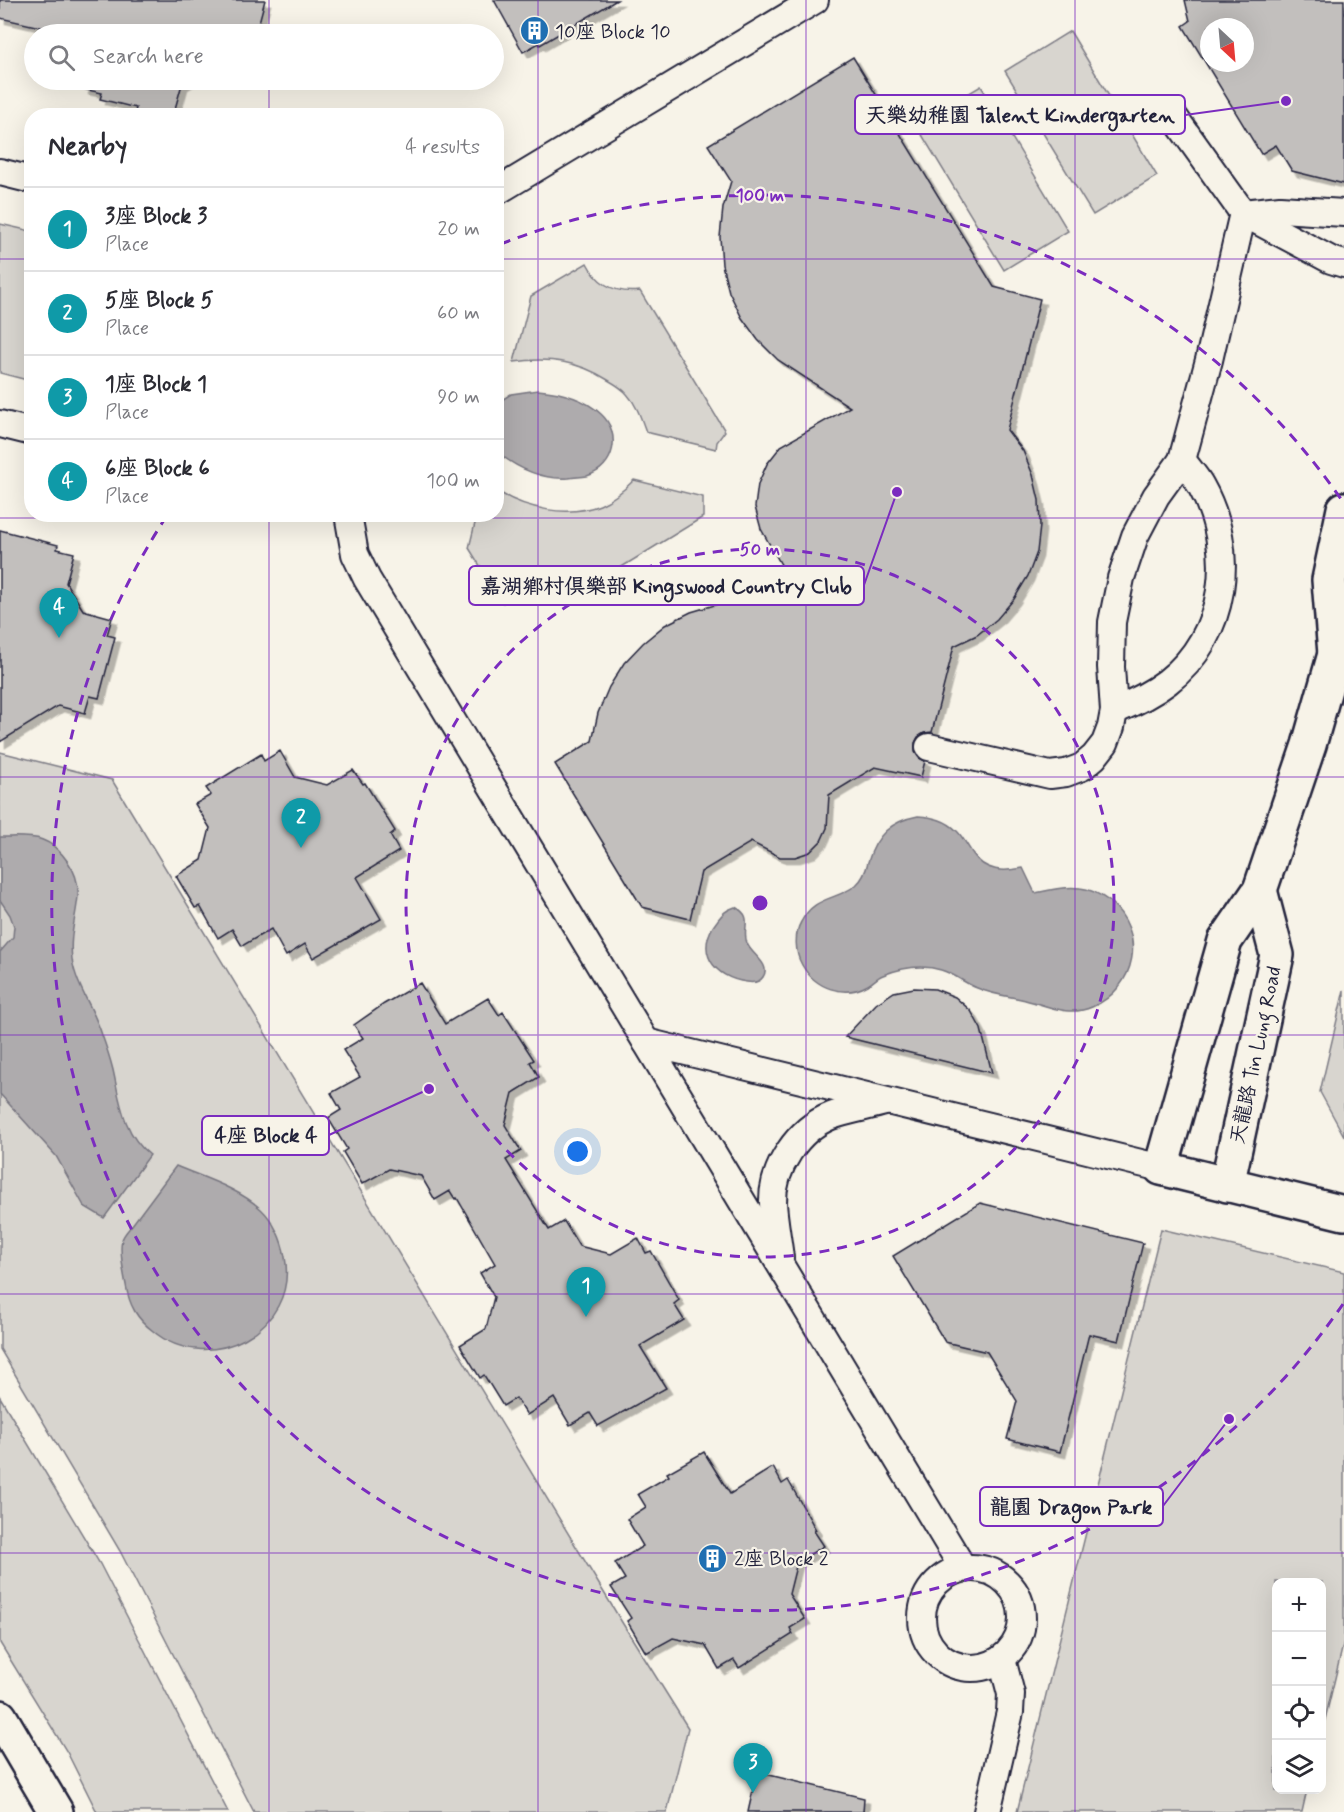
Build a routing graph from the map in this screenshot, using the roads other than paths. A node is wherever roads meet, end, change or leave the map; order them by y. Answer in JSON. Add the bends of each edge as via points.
{"nodes":[{"id":1,"x":815,"y":0,"type":"edge"},
{"id":2,"x":1175,"y":118,"type":"dead end"},
{"id":3,"x":0,"y":172,"type":"edge"},
{"id":4,"x":24,"y":178,"type":"edge"},
{"id":5,"x":504,"y":187,"type":"edge"},
{"id":6,"x":1243,"y":213,"type":"junction"},
{"id":7,"x":1344,"y":213,"type":"edge"},
{"id":8,"x":1344,"y":264,"type":"edge"},
{"id":9,"x":0,"y":424,"type":"edge"},
{"id":10,"x":24,"y":430,"type":"edge"},
{"id":11,"x":1182,"y":460,"type":"junction"},
{"id":12,"x":1344,"y":509,"type":"edge"},
{"id":13,"x":349,"y":522,"type":"edge"},
{"id":14,"x":1339,"y":647,"type":"edge"},
{"id":15,"x":1114,"y":711,"type":"junction"},
{"id":16,"x":929,"y":747,"type":"dead end"},
{"id":17,"x":1260,"y":890,"type":"junction"},
{"id":18,"x":646,"y":1042,"type":"junction"},
{"id":19,"x":888,"y":1102,"type":"junction"},
{"id":20,"x":1161,"y":1168,"type":"junction"},
{"id":21,"x":1227,"y":1185,"type":"junction"},
{"id":22,"x":1344,"y":1214,"type":"edge"},
{"id":23,"x":781,"y":1267,"type":"junction"},
{"id":24,"x":963,"y":1568,"type":"junction"},
{"id":25,"x":1002,"y":1659,"type":"junction"},
{"id":26,"x":0,"y":1717,"type":"edge"},
{"id":27,"x":56,"y":1812,"type":"edge"},
{"id":28,"x":987,"y":1812,"type":"edge"}],
"edges":[{"from":1,"to":5,"type":"lane"},
{"from":2,"to":6,"type":"lane"},
{"from":3,"to":4,"type":"lane"},
{"from":6,"to":7,"type":"lane","via":[[1280,209]]},
{"from":6,"to":8,"type":"lane"},
{"from":6,"to":11,"type":"lane"},
{"from":9,"to":10,"type":"lane"},
{"from":11,"to":15,"type":"lane","via":[[1156,496],[1135,536],[1121,578],[1112,622],[1110,667]]},
{"from":11,"to":15,"type":"lane","via":[[1201,484],[1222,542],[1223,573],[1217,603],[1207,633],[1169,681],[1143,699]]},
{"from":12,"to":14,"type":"street","via":[[1329,580]]},
{"from":13,"to":18,"type":"lane","via":[[355,554],[367,579]]},
{"from":14,"to":17,"type":"street"},
{"from":15,"to":16,"type":"lane","via":[[1105,743],[1082,767],[1066,773],[1034,772]]},
{"from":17,"to":20,"type":"street","via":[[1225,941]]},
{"from":17,"to":21,"type":"street","name":"天龍路 Tin Lung Road","via":[[1277,955]]},
{"from":18,"to":19,"type":"lane"},
{"from":18,"to":23,"type":"lane"},
{"from":19,"to":20,"type":"lane"},
{"from":19,"to":23,"type":"lane","via":[[830,1117],[805,1132],[786,1155],[773,1202]]},
{"from":20,"to":21,"type":"street"},
{"from":21,"to":22,"type":"street"},
{"from":23,"to":24,"type":"lane"},
{"from":24,"to":25,"type":"lane","via":[[997,1574],[1019,1598],[1020,1631],[1014,1647]]},
{"from":24,"to":25,"type":"lane","via":[[935,1584],[926,1598],[923,1630],[940,1656],[955,1665],[986,1666]]},
{"from":25,"to":28,"type":"lane","via":[[1011,1694],[1010,1712]]},
{"from":26,"to":27,"type":"street"}]}
